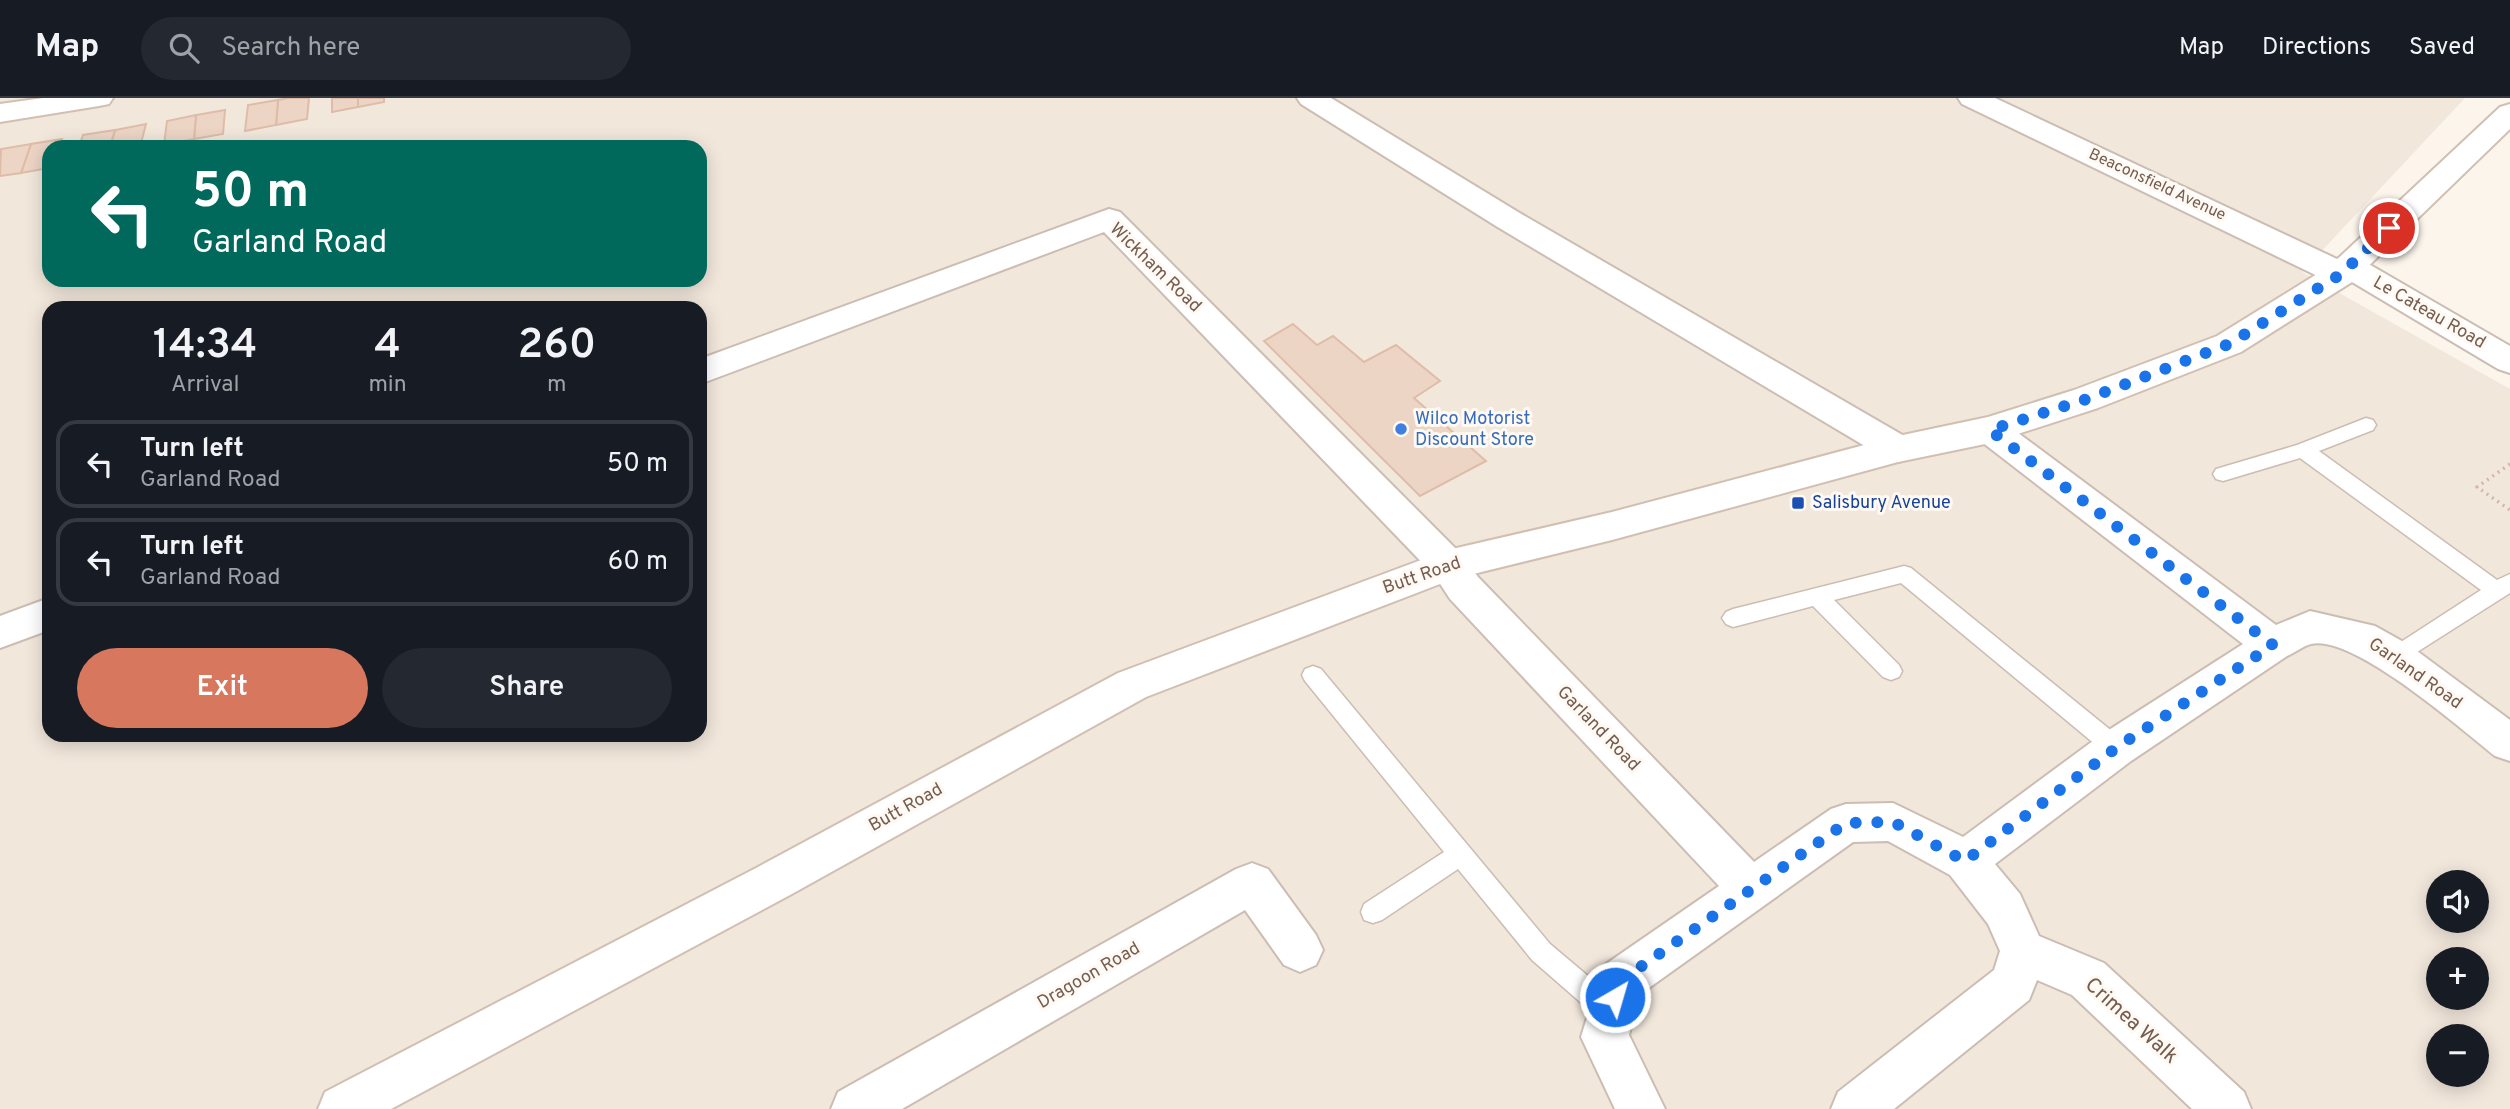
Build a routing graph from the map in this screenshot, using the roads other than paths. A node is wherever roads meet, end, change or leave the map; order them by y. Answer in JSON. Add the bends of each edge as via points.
{"nodes":[{"id":1,"x":99,"y":98,"type":"edge"},
{"id":2,"x":1311,"y":98,"type":"edge"},
{"id":3,"x":1972,"y":98,"type":"edge"},
{"id":4,"x":0,"y":113,"type":"edge"},
{"id":5,"x":2510,"y":113,"type":"edge"},
{"id":6,"x":2345,"y":270,"type":"junction"},
{"id":7,"x":2510,"y":361,"type":"edge"},
{"id":8,"x":707,"y":369,"type":"edge"},
{"id":9,"x":2366,"y":425,"type":"dead end"},
{"id":10,"x":1990,"y":430,"type":"junction"},
{"id":11,"x":1898,"y":449,"type":"junction"},
{"id":12,"x":2302,"y":450,"type":"junction"},
{"id":13,"x":2222,"y":474,"type":"dead end"},
{"id":14,"x":1448,"y":565,"type":"junction"},
{"id":15,"x":2503,"y":586,"type":"edge"},
{"id":16,"x":1816,"y":596,"type":"junction"},
{"id":17,"x":42,"y":617,"type":"edge"},
{"id":18,"x":1733,"y":618,"type":"dead end"},
{"id":19,"x":0,"y":632,"type":"edge"},
{"id":20,"x":2273,"y":645,"type":"junction"},
{"id":21,"x":2395,"y":657,"type":"junction"},
{"id":22,"x":1892,"y":671,"type":"dead end"},
{"id":23,"x":1313,"y":675,"type":"dead end"},
{"id":24,"x":2510,"y":743,"type":"edge"},
{"id":25,"x":2116,"y":748,"type":"junction"},
{"id":26,"x":1460,"y":854,"type":"junction"},
{"id":27,"x":1965,"y":861,"type":"junction"},
{"id":28,"x":1752,"y":890,"type":"junction"},
{"id":29,"x":1373,"y":912,"type":"dead end"},
{"id":30,"x":1300,"y":950,"type":"dead end"},
{"id":31,"x":2023,"y":951,"type":"junction"},
{"id":32,"x":1611,"y":1012,"type":"junction"},
{"id":33,"x":342,"y":1109,"type":"edge"},
{"id":34,"x":855,"y":1109,"type":"edge"},
{"id":35,"x":1641,"y":1109,"type":"edge"},
{"id":36,"x":1856,"y":1109,"type":"edge"},
{"id":37,"x":2227,"y":1109,"type":"edge"}],
"edges":[{"from":1,"to":4,"type":"street"},
{"from":2,"to":11,"type":"street"},
{"from":3,"to":6,"type":"street","name":"Beaconsfield Avenue"},
{"from":5,"to":6,"type":"street","name":"Butt Road"},
{"from":6,"to":7,"type":"street","name":"Le Cateau Road"},
{"from":6,"to":10,"type":"street","name":"Butt Road","via":[[2229,344],[2087,399]]},
{"from":8,"to":14,"type":"street","name":"Wickham Road","via":[[1109,219]]},
{"from":9,"to":12,"type":"lane"},
{"from":10,"to":11,"type":"street","name":"Butt Road"},
{"from":10,"to":20,"type":"street"},
{"from":11,"to":14,"type":"street","name":"Butt Road"},
{"from":12,"to":13,"type":"lane"},
{"from":12,"to":15,"type":"lane"},
{"from":14,"to":28,"type":"street","name":"Garland Road","via":[[1464,588]]},
{"from":14,"to":33,"type":"street","name":"Butt Road","via":[[1132,685]]},
{"from":15,"to":21,"type":"lane"},
{"from":16,"to":18,"type":"lane"},
{"from":16,"to":22,"type":"lane"},
{"from":16,"to":25,"type":"lane","via":[[1903,574]]},
{"from":17,"to":19,"type":"street"},
{"from":20,"to":21,"type":"street","name":"Garland Road","via":[[2310,627],[2361,637]]},
{"from":20,"to":25,"type":"street","name":"Garland Road"},
{"from":21,"to":24,"type":"street","name":"Garland Road"},
{"from":23,"to":26,"type":"lane"},
{"from":25,"to":27,"type":"street","name":"Garland Road"},
{"from":26,"to":29,"type":"lane"},
{"from":26,"to":32,"type":"lane","via":[[1541,952]]},
{"from":27,"to":28,"type":"street","via":[[1893,822],[1846,823]]},
{"from":27,"to":31,"type":"street","via":[[2004,909]]},
{"from":28,"to":32,"type":"street","via":[[1619,982]]},
{"from":30,"to":34,"type":"street","name":"Dragoon Road","via":[[1252,883]]},
{"from":31,"to":36,"type":"street","via":[[2013,984]]},
{"from":31,"to":37,"type":"street","name":"Crimea Walk","via":[[2088,979]]},
{"from":32,"to":35,"type":"street","via":[[1605,1037]]}]}
